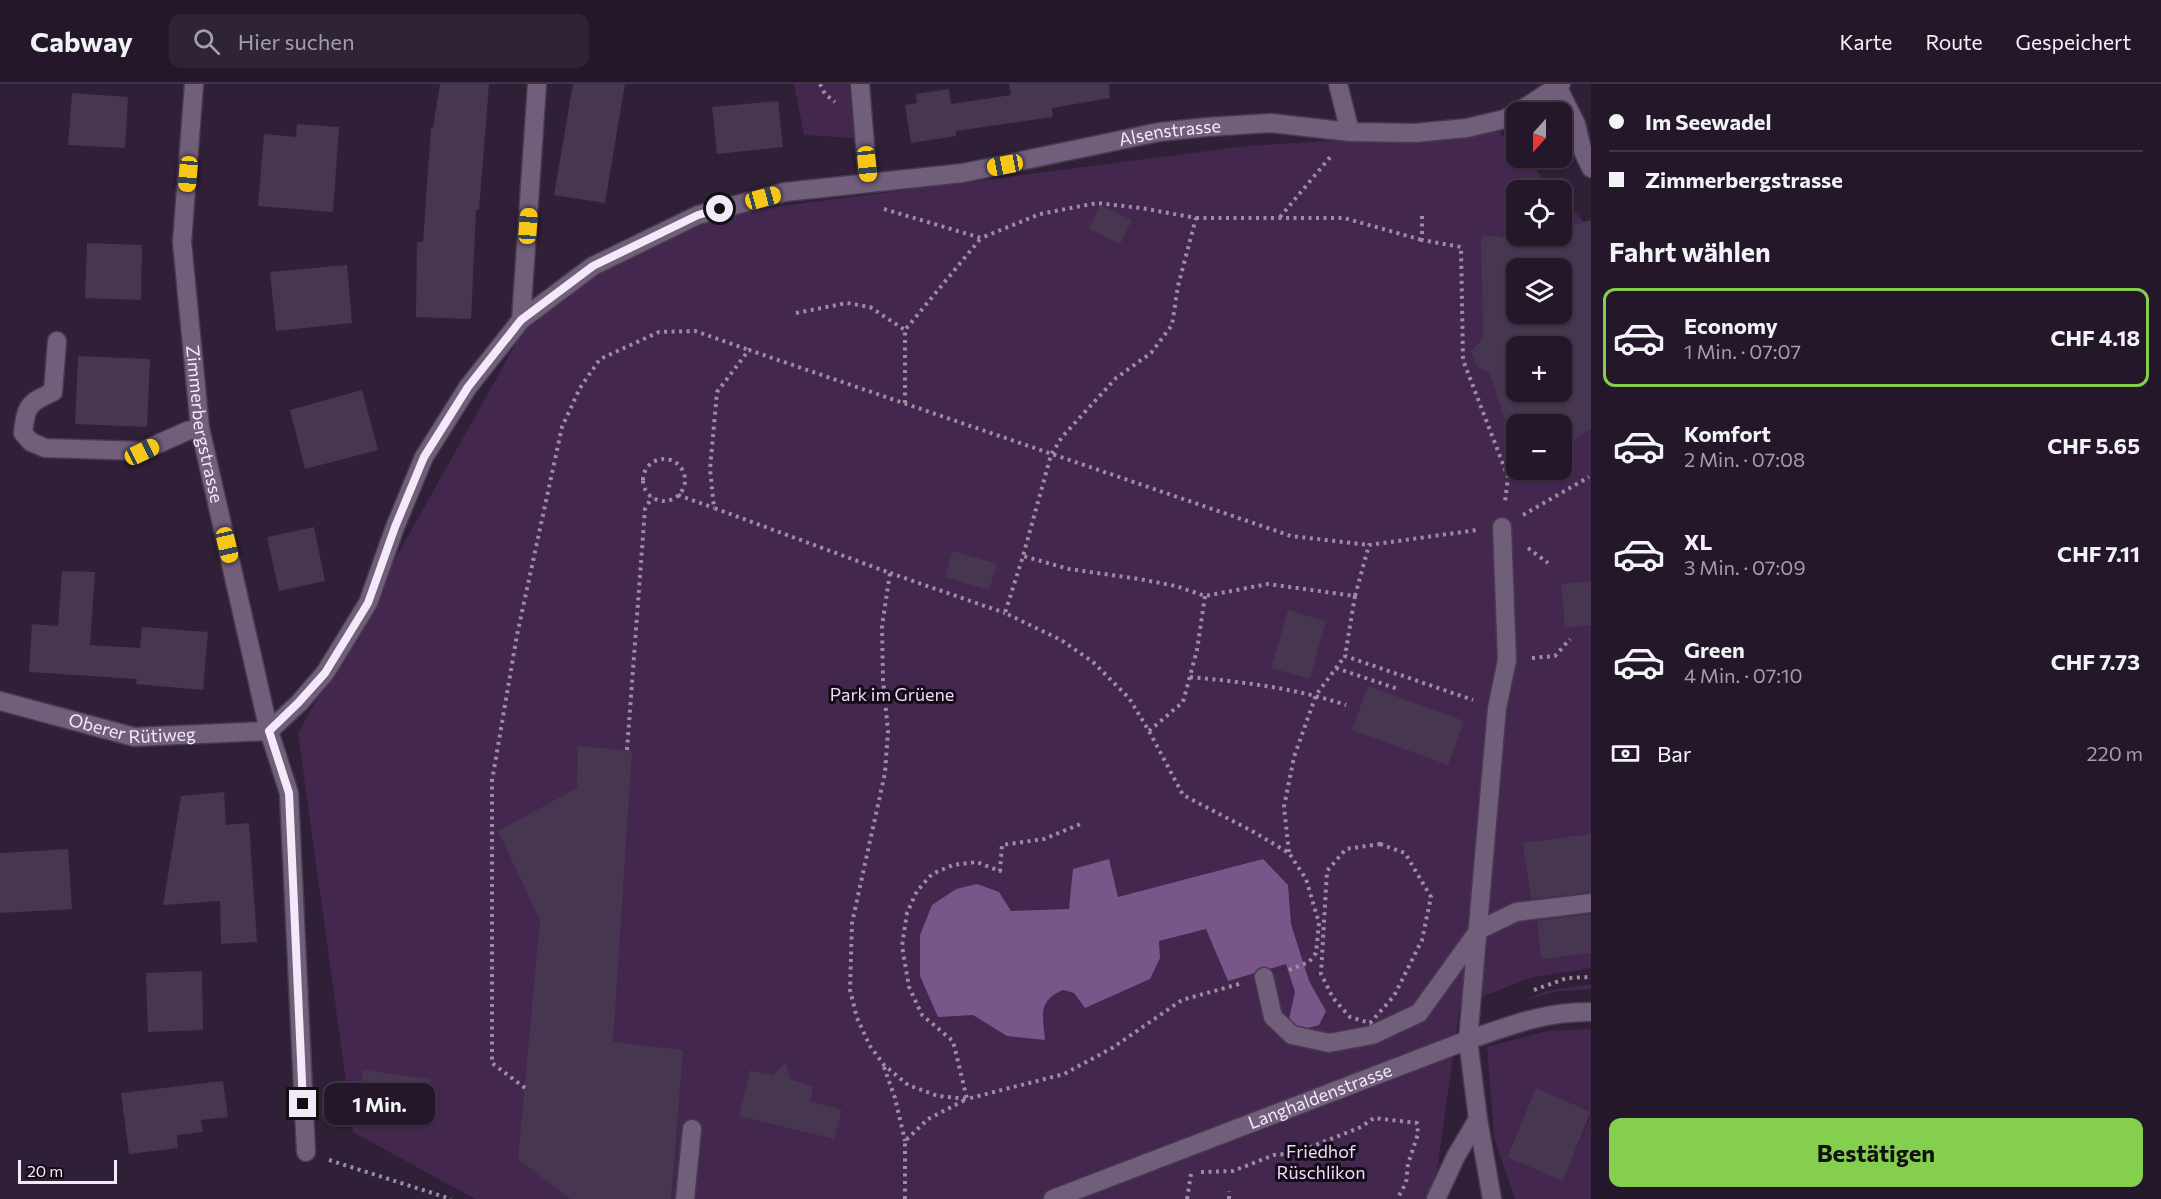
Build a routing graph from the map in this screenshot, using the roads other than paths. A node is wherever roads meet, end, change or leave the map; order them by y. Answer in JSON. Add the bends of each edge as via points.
{"nodes":[{"id":1,"x":194,"y":84,"type":"edge"},
{"id":2,"x":537,"y":84,"type":"edge"},
{"id":3,"x":860,"y":84,"type":"edge"},
{"id":4,"x":1338,"y":84,"type":"edge"},
{"id":5,"x":1559,"y":85,"type":"edge"},
{"id":6,"x":1350,"y":132,"type":"junction"},
{"id":7,"x":1591,"y":168,"type":"edge"},
{"id":8,"x":868,"y":182,"type":"junction"},
{"id":9,"x":521,"y":320,"type":"junction"},
{"id":10,"x":57,"y":341,"type":"dead end"},
{"id":11,"x":200,"y":428,"type":"junction"},
{"id":12,"x":1502,"y":527,"type":"road end"},
{"id":13,"x":0,"y":701,"type":"edge"},
{"id":14,"x":269,"y":731,"type":"junction"},
{"id":15,"x":1591,"y":903,"type":"edge"},
{"id":16,"x":1479,"y":930,"type":"junction"},
{"id":17,"x":1264,"y":977,"type":"road end"},
{"id":18,"x":1591,"y":1012,"type":"edge"},
{"id":19,"x":1468,"y":1040,"type":"junction"},
{"id":20,"x":1478,"y":1119,"type":"junction"},
{"id":21,"x":692,"y":1129,"type":"dead end"},
{"id":22,"x":306,"y":1152,"type":"road end"},
{"id":23,"x":685,"y":1199,"type":"edge"},
{"id":24,"x":1053,"y":1199,"type":"edge"},
{"id":25,"x":1436,"y":1199,"type":"edge"},
{"id":26,"x":1492,"y":1199,"type":"edge"}],
"edges":[{"from":1,"to":11,"type":"street","name":"Zimmerbergstrasse","via":[[182,242]]},
{"from":2,"to":9,"type":"street"},
{"from":3,"to":8,"type":"street"},
{"from":4,"to":6,"type":"street"},
{"from":5,"to":6,"type":"street","name":"Alsenstrasse","via":[[1504,119],[1467,128],[1415,133]]},
{"from":5,"to":7,"type":"street"},
{"from":6,"to":8,"type":"street","name":"Alsenstrasse","via":[[1271,123],[1207,126],[1159,132],[963,173]]},
{"from":8,"to":9,"type":"street","name":"Alsenstrasse","via":[[785,192],[698,215],[593,266]]},
{"from":9,"to":14,"type":"street","name":"Alsenstrasse","via":[[468,387],[424,457],[368,603],[325,673]]},
{"from":10,"to":11,"type":"street","via":[[53,393],[34,400],[25,415],[22,433],[30,442],[45,448],[142,452]]},
{"from":11,"to":14,"type":"street","name":"Zimmerbergstrasse"},
{"from":12,"to":16,"type":"street","via":[[1508,660],[1497,708]]},
{"from":13,"to":14,"type":"street","name":"Oberer Rütiweg","via":[[134,737]]},
{"from":14,"to":22,"type":"street","name":"Zimmerbergstrasse","via":[[289,793]]},
{"from":15,"to":16,"type":"street","via":[[1516,912]]},
{"from":16,"to":17,"type":"street","via":[[1419,1013],[1372,1035],[1329,1043],[1292,1035],[1273,1017]]},
{"from":16,"to":19,"type":"street"},
{"from":18,"to":19,"type":"street","name":"Langhaldenstrasse","via":[[1567,1011],[1531,1018]]},
{"from":19,"to":20,"type":"street"},
{"from":19,"to":24,"type":"street","name":"Langhaldenstrasse"},
{"from":20,"to":25,"type":"street"},
{"from":20,"to":26,"type":"street"},
{"from":21,"to":23,"type":"street"}]}
